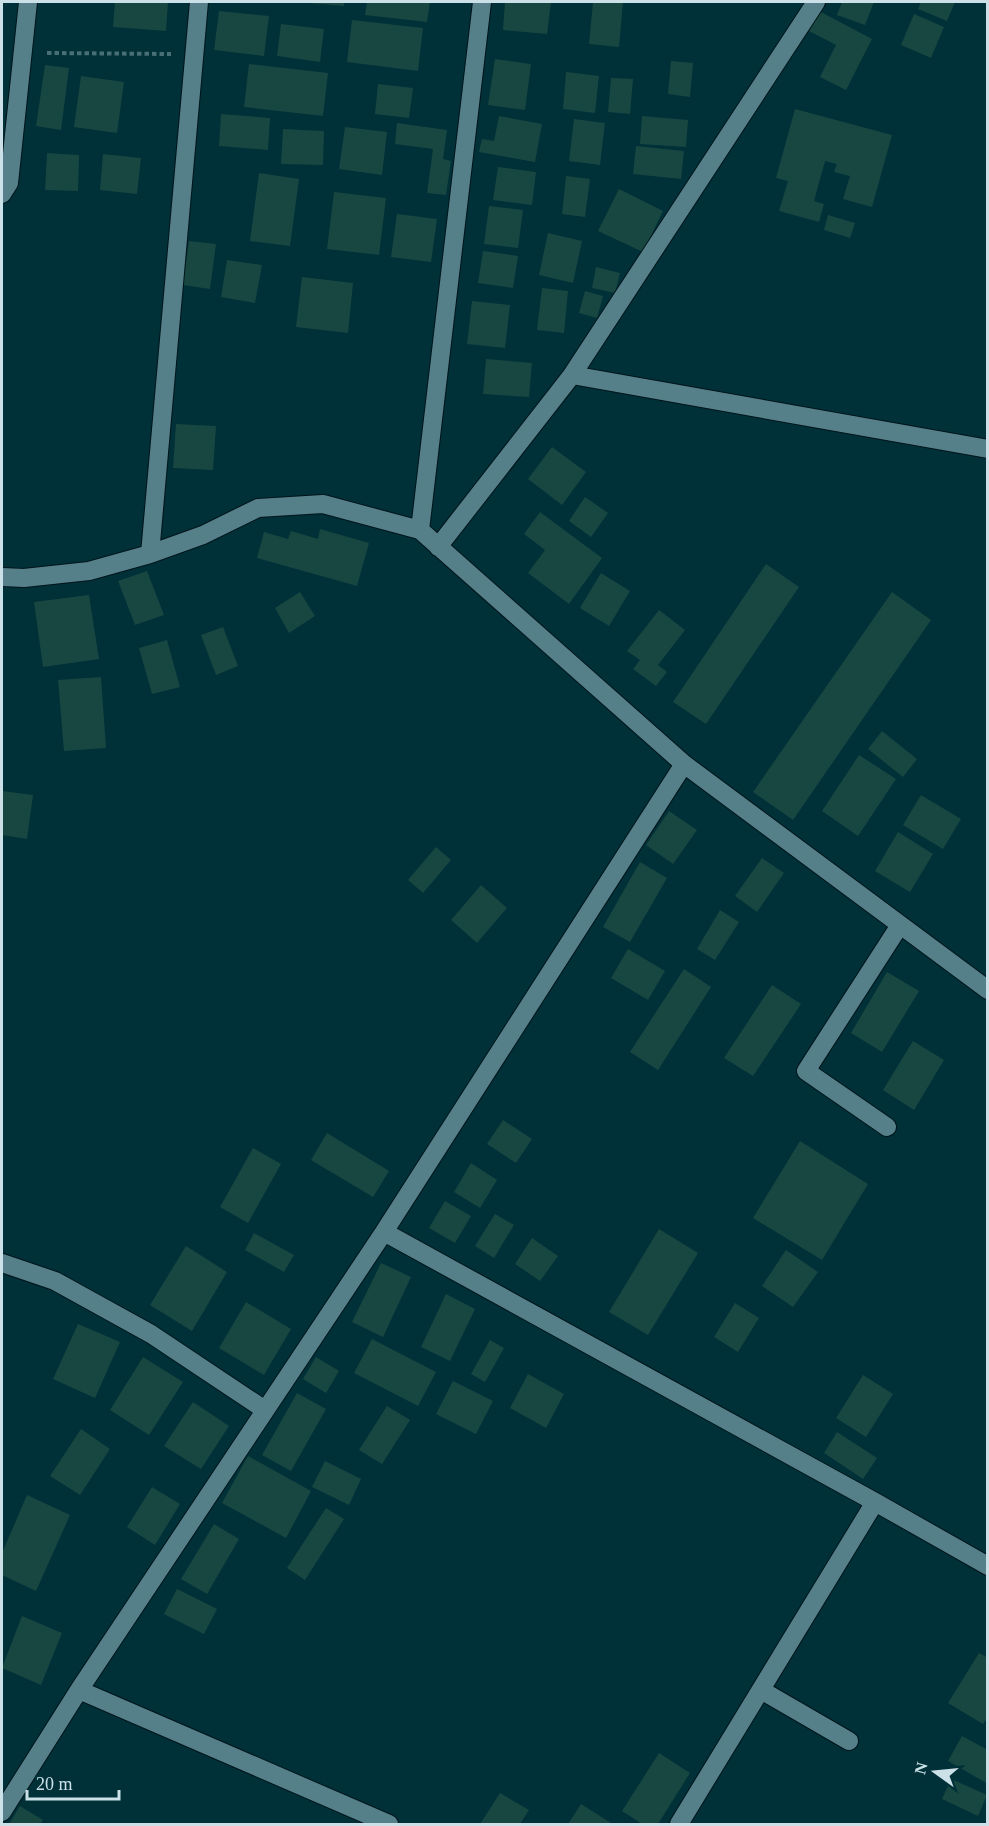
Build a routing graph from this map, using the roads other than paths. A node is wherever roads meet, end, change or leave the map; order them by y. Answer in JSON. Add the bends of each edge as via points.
{"nodes":[{"id":1,"x":28,"y":2,"type":"edge"},
{"id":2,"x":199,"y":2,"type":"edge"},
{"id":3,"x":482,"y":2,"type":"edge"},
{"id":4,"x":816,"y":2,"type":"edge"},
{"id":5,"x":2,"y":194,"type":"edge"},
{"id":6,"x":572,"y":375,"type":"junction"},
{"id":7,"x":987,"y":449,"type":"edge"},
{"id":8,"x":420,"y":530,"type":"junction"},
{"id":9,"x":438,"y":547,"type":"junction"},
{"id":10,"x":150,"y":554,"type":"junction"},
{"id":11,"x":2,"y":577,"type":"edge"},
{"id":12,"x":684,"y":764,"type":"junction"},
{"id":13,"x":900,"y":925,"type":"junction"},
{"id":14,"x":987,"y":990,"type":"edge"},
{"id":15,"x":887,"y":1127,"type":"dead end"},
{"id":16,"x":384,"y":1233,"type":"junction"},
{"id":17,"x":2,"y":1263,"type":"edge"},
{"id":18,"x":265,"y":1410,"type":"junction"},
{"id":19,"x":875,"y":1502,"type":"junction"},
{"id":20,"x":987,"y":1566,"type":"edge"},
{"id":21,"x":79,"y":1690,"type":"junction"},
{"id":22,"x":761,"y":1690,"type":"junction"},
{"id":23,"x":849,"y":1741,"type":"dead end"},
{"id":24,"x":2,"y":1812,"type":"edge"},
{"id":25,"x":389,"y":1824,"type":"edge"},
{"id":26,"x":679,"y":1824,"type":"edge"}],
"edges":[{"from":1,"to":5,"type":"street","via":[[9,183]]},
{"from":2,"to":10,"type":"street"},
{"from":3,"to":8,"type":"street"},
{"from":4,"to":6,"type":"street"},
{"from":6,"to":7,"type":"street"},
{"from":6,"to":9,"type":"street"},
{"from":8,"to":9,"type":"street"},
{"from":8,"to":10,"type":"street","via":[[323,504],[258,508],[203,535]]},
{"from":9,"to":12,"type":"street"},
{"from":10,"to":11,"type":"street","via":[[89,571]]},
{"from":12,"to":13,"type":"street"},
{"from":12,"to":16,"type":"street"},
{"from":13,"to":14,"type":"street"},
{"from":13,"to":15,"type":"street","via":[[806,1071]]},
{"from":16,"to":18,"type":"street"},
{"from":16,"to":19,"type":"street"},
{"from":17,"to":18,"type":"street","via":[[56,1281],[142,1329]]},
{"from":18,"to":21,"type":"street"},
{"from":19,"to":20,"type":"street"},
{"from":19,"to":22,"type":"street"},
{"from":21,"to":24,"type":"street"},
{"from":21,"to":25,"type":"street"},
{"from":22,"to":23,"type":"street"},
{"from":22,"to":26,"type":"street"}]}
